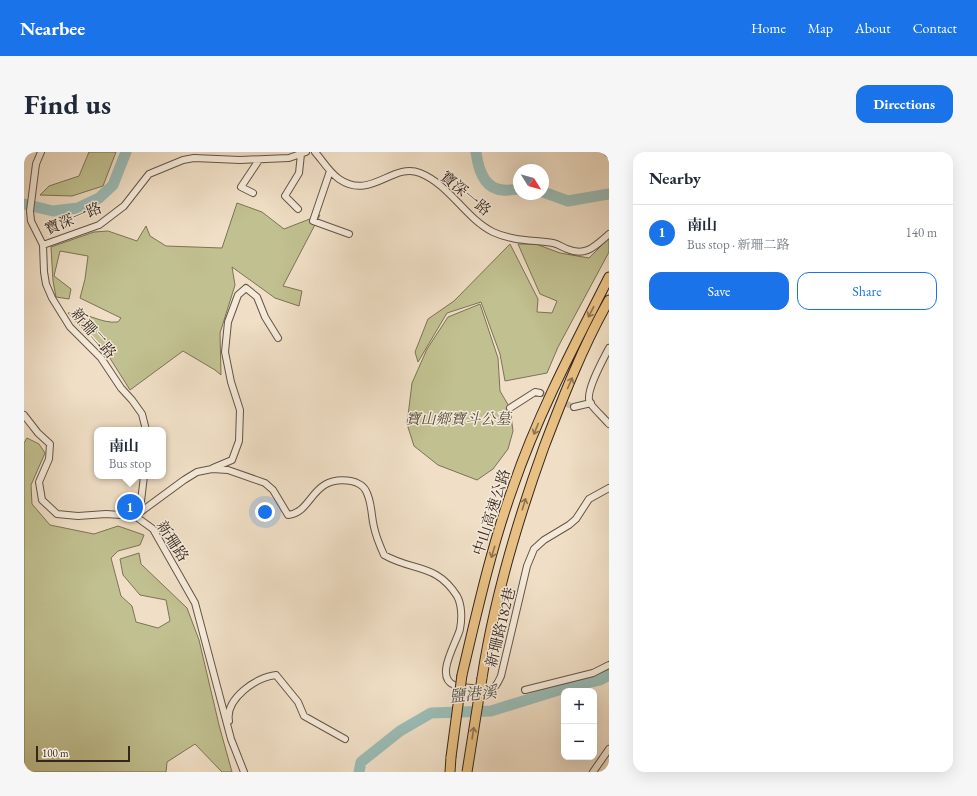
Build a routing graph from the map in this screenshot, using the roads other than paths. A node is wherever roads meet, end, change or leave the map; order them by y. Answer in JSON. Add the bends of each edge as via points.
{"nodes":[{"id":1,"x":41,"y":152,"type":"edge"},
{"id":2,"x":315,"y":152,"type":"edge"},
{"id":3,"x":303,"y":153,"type":"edge"},
{"id":4,"x":258,"y":160,"type":"junction"},
{"id":5,"x":330,"y":171,"type":"junction"},
{"id":6,"x":253,"y":193,"type":"dead end"},
{"id":7,"x":298,"y":209,"type":"dead end"},
{"id":8,"x":349,"y":234,"type":"dead end"},
{"id":9,"x":609,"y":234,"type":"edge"},
{"id":10,"x":43,"y":245,"type":"junction"},
{"id":11,"x":609,"y":277,"type":"edge"},
{"id":12,"x":609,"y":300,"type":"edge"},
{"id":13,"x":278,"y":338,"type":"dead end"},
{"id":14,"x":609,"y":348,"type":"edge"},
{"id":15,"x":540,"y":393,"type":"tunnel mouth"},
{"id":16,"x":590,"y":403,"type":"junction"},
{"id":17,"x":574,"y":407,"type":"tunnel mouth"},
{"id":18,"x":510,"y":408,"type":"dead end"},
{"id":19,"x":24,"y":415,"type":"edge"},
{"id":20,"x":27,"y":424,"type":"edge"},
{"id":21,"x":609,"y":424,"type":"edge"},
{"id":22,"x":145,"y":427,"type":"edge"},
{"id":23,"x":212,"y":469,"type":"junction"},
{"id":24,"x":144,"y":479,"type":"edge"},
{"id":25,"x":609,"y":488,"type":"edge"},
{"id":26,"x":135,"y":516,"type":"junction"},
{"id":27,"x":609,"y":665,"type":"edge"},
{"id":28,"x":525,"y":690,"type":"dead end"},
{"id":29,"x":345,"y":739,"type":"dead end"},
{"id":30,"x":235,"y":748,"type":"junction"},
{"id":31,"x":609,"y":750,"type":"edge"},
{"id":32,"x":244,"y":772,"type":"edge"},
{"id":33,"x":450,"y":772,"type":"edge"},
{"id":34,"x":467,"y":772,"type":"edge"},
{"id":35,"x":593,"y":772,"type":"edge"}],
"edges":[{"from":1,"to":10,"type":"street","name":"新珊二路","via":[[36,164],[30,211],[33,226]]},
{"from":2,"to":5,"type":"street","name":"寶深一路"},
{"from":3,"to":4,"type":"street","name":"寶深一路","via":[[289,158]]},
{"from":3,"to":7,"type":"street","via":[[299,173],[285,196]]},
{"from":4,"to":6,"type":"street","via":[[241,187]]},
{"from":4,"to":10,"type":"street","name":"寶深一路","via":[[183,160],[149,174],[124,206],[99,225]]},
{"from":5,"to":8,"type":"street","via":[[313,221]]},
{"from":5,"to":9,"type":"street","name":"寶深一路","via":[[352,186],[364,187],[408,171],[419,172],[447,192],[479,223],[509,237],[555,243],[583,252],[592,249]]},
{"from":10,"to":22,"type":"street","name":"新珊二路","via":[[46,284],[52,298],[70,327],[101,358],[132,400],[142,414]]},
{"from":11,"to":33,"type":"highway","name":"中山高速公路","one_way":true,"bridge":true,"via":[[542,412],[513,487],[488,568],[462,675]]},
{"from":34,"to":12,"type":"highway","name":"中山高速公路","one_way":true,"bridge":true,"via":[[482,678],[504,569],[530,485],[560,405]]},
{"from":13,"to":23,"type":"street","name":"新珊路182巷","via":[[265,317],[258,297],[246,288],[238,295],[228,322],[225,352],[240,410],[238,441],[232,460]]},
{"from":14,"to":16,"type":"street","via":[[589,394]]},
{"from":15,"to":18,"type":"street","via":[[535,392]]},
{"from":16,"to":17,"type":"street"},
{"from":16,"to":21,"type":"street"},
{"from":19,"to":20,"type":"street","name":"新珊路"},
{"from":20,"to":26,"type":"street","name":"新珊路","via":[[50,444],[49,459],[39,482],[42,500],[57,514]]},
{"from":23,"to":25,"type":"street","name":"新珊路182巷","via":[[228,470],[266,483],[288,515],[302,508],[320,487],[331,482],[344,480],[355,482],[365,488],[370,499],[378,542],[384,555],[396,562],[435,573],[457,597],[461,607],[460,628],[446,668],[447,679],[453,685],[490,690],[496,686],[501,676],[527,566],[534,549],[576,519],[589,499]]},
{"from":23,"to":26,"type":"street","name":"新珊路182巷","via":[[197,472]]},
{"from":24,"to":26,"type":"street","via":[[142,495]]},
{"from":26,"to":30,"type":"street","name":"新珊路","via":[[152,529],[195,603]]},
{"from":27,"to":28,"type":"street","via":[[593,672]]},
{"from":29,"to":30,"type":"street","via":[[304,716],[298,702],[276,675],[266,676],[248,687],[232,702],[228,717]]},
{"from":30,"to":32,"type":"street","name":"新珊路"},
{"from":31,"to":35,"type":"street"}]}
